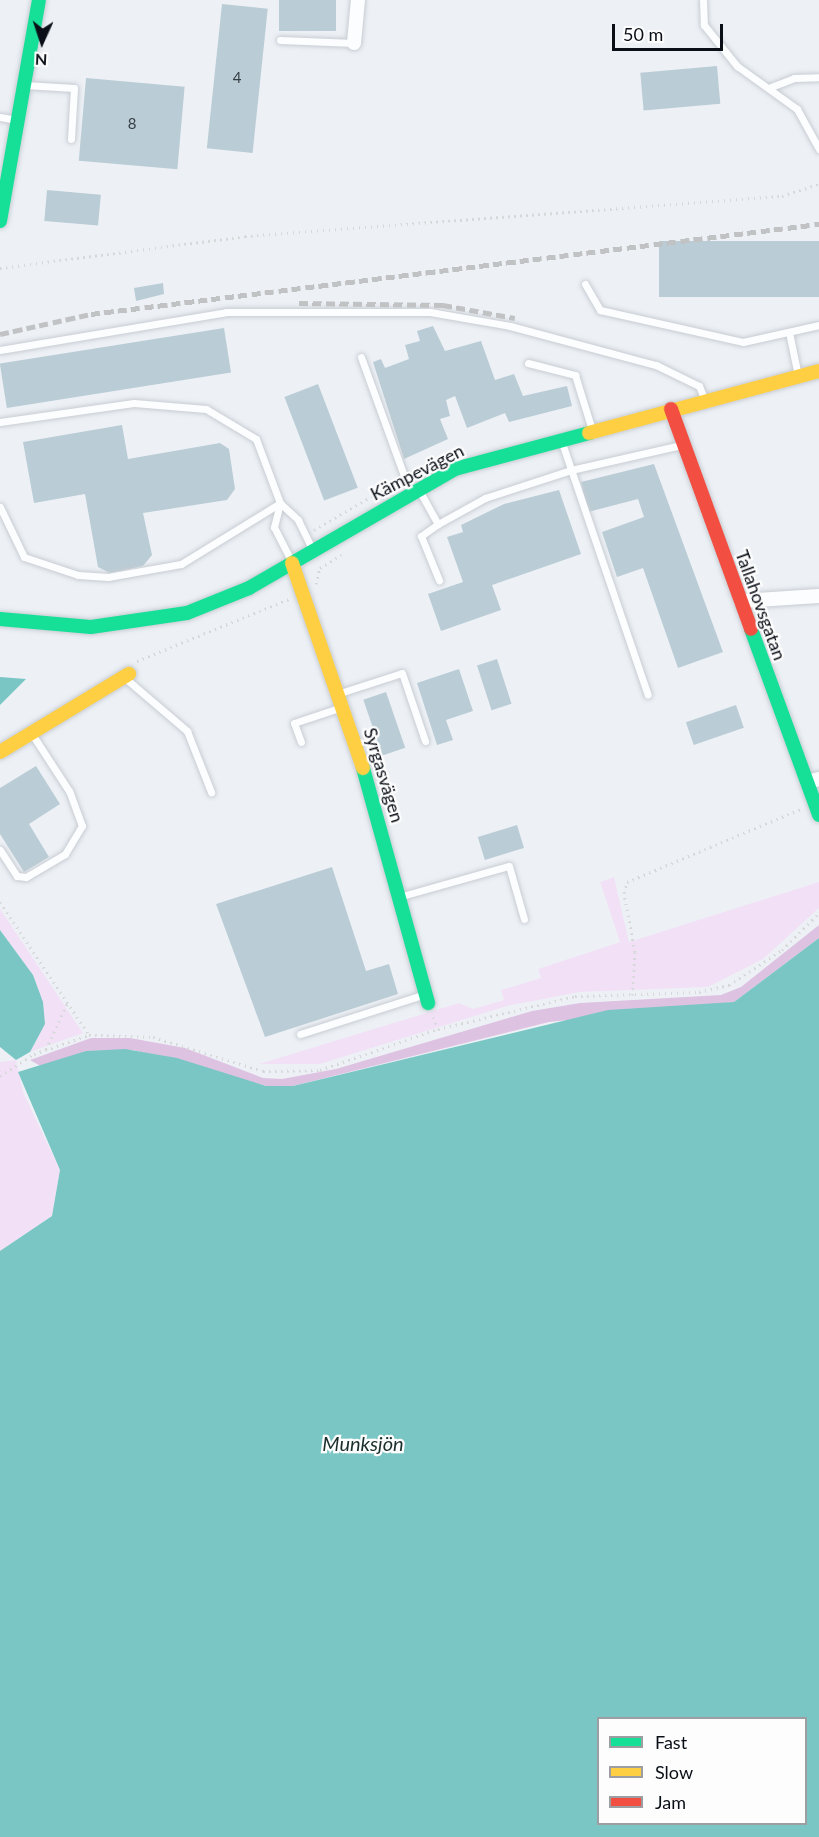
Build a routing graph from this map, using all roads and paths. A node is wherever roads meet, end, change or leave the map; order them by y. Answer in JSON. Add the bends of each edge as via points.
{"nodes":[{"id":1,"x":39,"y":0,"type":"edge"},
{"id":2,"x":358,"y":0,"type":"edge"},
{"id":3,"x":703,"y":0,"type":"edge"},
{"id":4,"x":280,"y":40,"type":"dead end"},
{"id":5,"x":354,"y":43,"type":"joint"},
{"id":6,"x":819,"y":77,"type":"edge"},
{"id":7,"x":23,"y":84,"type":"junction"},
{"id":8,"x":771,"y":87,"type":"junction"},
{"id":9,"x":0,"y":117,"type":"edge"},
{"id":10,"x":17,"y":120,"type":"junction"},
{"id":11,"x":71,"y":139,"type":"dead end"},
{"id":12,"x":819,"y":149,"type":"edge"},
{"id":13,"x":819,"y":184,"type":"edge"},
{"id":14,"x":0,"y":221,"type":"edge"},
{"id":15,"x":0,"y":268,"type":"edge"},
{"id":16,"x":585,"y":284,"type":"dead end"},
{"id":17,"x":819,"y":326,"type":"edge"},
{"id":18,"x":789,"y":332,"type":"junction"},
{"id":19,"x":0,"y":350,"type":"edge"},
{"id":20,"x":361,"y":357,"type":"dead end"},
{"id":21,"x":528,"y":363,"type":"dead end"},
{"id":22,"x":819,"y":371,"type":"edge"},
{"id":23,"x":798,"y":376,"type":"junction"},
{"id":24,"x":705,"y":400,"type":"junction"},
{"id":25,"x":671,"y":409,"type":"junction"},
{"id":26,"x":0,"y":422,"type":"edge"},
{"id":27,"x":592,"y":430,"type":"junction"},
{"id":28,"x":560,"y":438,"type":"junction"},
{"id":29,"x":681,"y":445,"type":"junction"},
{"id":30,"x":571,"y":470,"type":"junction"},
{"id":31,"x":414,"y":490,"type":"junction"},
{"id":32,"x":280,"y":503,"type":"junction"},
{"id":33,"x":0,"y":507,"type":"edge"},
{"id":34,"x":438,"y":524,"type":"junction"},
{"id":35,"x":313,"y":551,"type":"junction"},
{"id":36,"x":292,"y":563,"type":"junction"},
{"id":37,"x":439,"y":580,"type":"dead end"},
{"id":38,"x":819,"y":597,"type":"edge"},
{"id":39,"x":741,"y":601,"type":"junction"},
{"id":40,"x":0,"y":619,"type":"edge"},
{"id":41,"x":45,"y":624,"type":"junction"},
{"id":42,"x":0,"y":625,"type":"edge"},
{"id":43,"x":126,"y":675,"type":"joint"},
{"id":44,"x":648,"y":695,"type":"dead end"},
{"id":45,"x":342,"y":700,"type":"junction"},
{"id":46,"x":30,"y":732,"type":"junction"},
{"id":47,"x":425,"y":741,"type":"dead end"},
{"id":48,"x":301,"y":742,"type":"dead end"},
{"id":49,"x":0,"y":752,"type":"edge"},
{"id":50,"x":813,"y":780,"type":"edge"},
{"id":51,"x":211,"y":792,"type":"dead end"},
{"id":52,"x":817,"y":809,"type":"edge"},
{"id":53,"x":0,"y":850,"type":"edge"},
{"id":54,"x":400,"y":897,"type":"junction"},
{"id":55,"x":0,"y":902,"type":"edge"},
{"id":56,"x":819,"y":913,"type":"edge"},
{"id":57,"x":524,"y":919,"type":"dead end"},
{"id":58,"x":632,"y":995,"type":"junction"},
{"id":59,"x":427,"y":998,"type":"joint"},
{"id":60,"x":67,"y":1004,"type":"junction"},
{"id":61,"x":300,"y":1034,"type":"dead end"},
{"id":62,"x":89,"y":1035,"type":"junction"},
{"id":63,"x":46,"y":1050,"type":"junction"},
{"id":64,"x":0,"y":1076,"type":"edge"}],
"edges":[{"from":1,"to":7,"type":"street"},
{"from":2,"to":5,"type":"street"},
{"from":3,"to":8,"type":"lane","via":[[704,25],[737,66]]},
{"from":4,"to":5,"type":"lane"},
{"from":6,"to":8,"type":"lane","via":[[794,78]]},
{"from":7,"to":10,"type":"street"},
{"from":7,"to":11,"type":"lane","via":[[74,88]]},
{"from":8,"to":12,"type":"lane","via":[[798,110]]},
{"from":9,"to":10,"type":"lane"},
{"from":10,"to":14,"type":"street"},
{"from":13,"to":15,"type":"path","via":[[782,196],[245,236]]},
{"from":16,"to":18,"type":"lane","via":[[600,310],[643,322],[743,342]]},
{"from":17,"to":18,"type":"lane"},
{"from":18,"to":23,"type":"lane"},
{"from":19,"to":24,"type":"lane","via":[[226,312],[430,312],[510,326],[656,365],[699,386]]},
{"from":20,"to":31,"type":"lane"},
{"from":21,"to":27,"type":"lane","via":[[575,375]]},
{"from":22,"to":23,"type":"street","name":"Kämpevägen"},
{"from":23,"to":24,"type":"street","name":"Kämpevägen"},
{"from":24,"to":25,"type":"street","name":"Kämpevägen"},
{"from":25,"to":27,"type":"street","name":"Kämpevägen"},
{"from":25,"to":29,"type":"street","name":"Tallahovsgatan"},
{"from":26,"to":32,"type":"lane","via":[[134,403],[206,408],[256,439]]},
{"from":27,"to":28,"type":"street","name":"Kämpevägen"},
{"from":28,"to":30,"type":"lane"},
{"from":28,"to":31,"type":"street","name":"Kämpevägen","via":[[455,469]]},
{"from":29,"to":30,"type":"lane"},
{"from":29,"to":39,"type":"street","name":"Tallahovsgatan"},
{"from":30,"to":34,"type":"lane","via":[[485,498]]},
{"from":30,"to":44,"type":"lane"},
{"from":31,"to":34,"type":"lane"},
{"from":31,"to":35,"type":"street","name":"Kämpevägen"},
{"from":32,"to":33,"type":"lane","via":[[181,564],[108,577],[78,575],[24,557]]},
{"from":32,"to":35,"type":"lane","via":[[298,520]]},
{"from":32,"to":36,"type":"lane","via":[[274,527]]},
{"from":34,"to":37,"type":"lane","via":[[421,536]]},
{"from":35,"to":36,"type":"street","name":"Kämpevägen"},
{"from":36,"to":41,"type":"street","name":"Kämpevägen","via":[[187,613],[124,624]]},
{"from":36,"to":45,"type":"street","name":"Syrgasvägen"},
{"from":38,"to":39,"type":"street"},
{"from":39,"to":50,"type":"street","name":"Tallahovsgatan"},
{"from":40,"to":41,"type":"street","name":"Kämpevägen"},
{"from":41,"to":42,"type":"street","name":"Kämpevägen"},
{"from":43,"to":46,"type":"street"},
{"from":43,"to":51,"type":"lane","via":[[187,731]]},
{"from":45,"to":47,"type":"lane","via":[[402,673]]},
{"from":45,"to":48,"type":"lane","via":[[294,723]]},
{"from":45,"to":54,"type":"street","name":"Syrgasvägen"},
{"from":46,"to":49,"type":"street"},
{"from":46,"to":53,"type":"lane","via":[[69,791],[82,826],[65,854],[26,877],[17,876]]},
{"from":50,"to":52,"type":"street","name":"Tallahovsgatan"},
{"from":52,"to":58,"type":"path","via":[[627,882],[624,894],[635,952]]},
{"from":54,"to":57,"type":"lane","via":[[509,866]]},
{"from":54,"to":59,"type":"street","name":"Syrgasvägen"},
{"from":55,"to":60,"type":"path"},
{"from":56,"to":58,"type":"path","via":[[782,950],[729,985]]},
{"from":58,"to":62,"type":"path","via":[[575,996],[532,1005],[295,1073],[252,1069],[153,1037]]},
{"from":59,"to":61,"type":"lane"},
{"from":60,"to":62,"type":"path"},
{"from":60,"to":63,"type":"path"},
{"from":62,"to":63,"type":"path"},
{"from":63,"to":64,"type":"path"}]}
